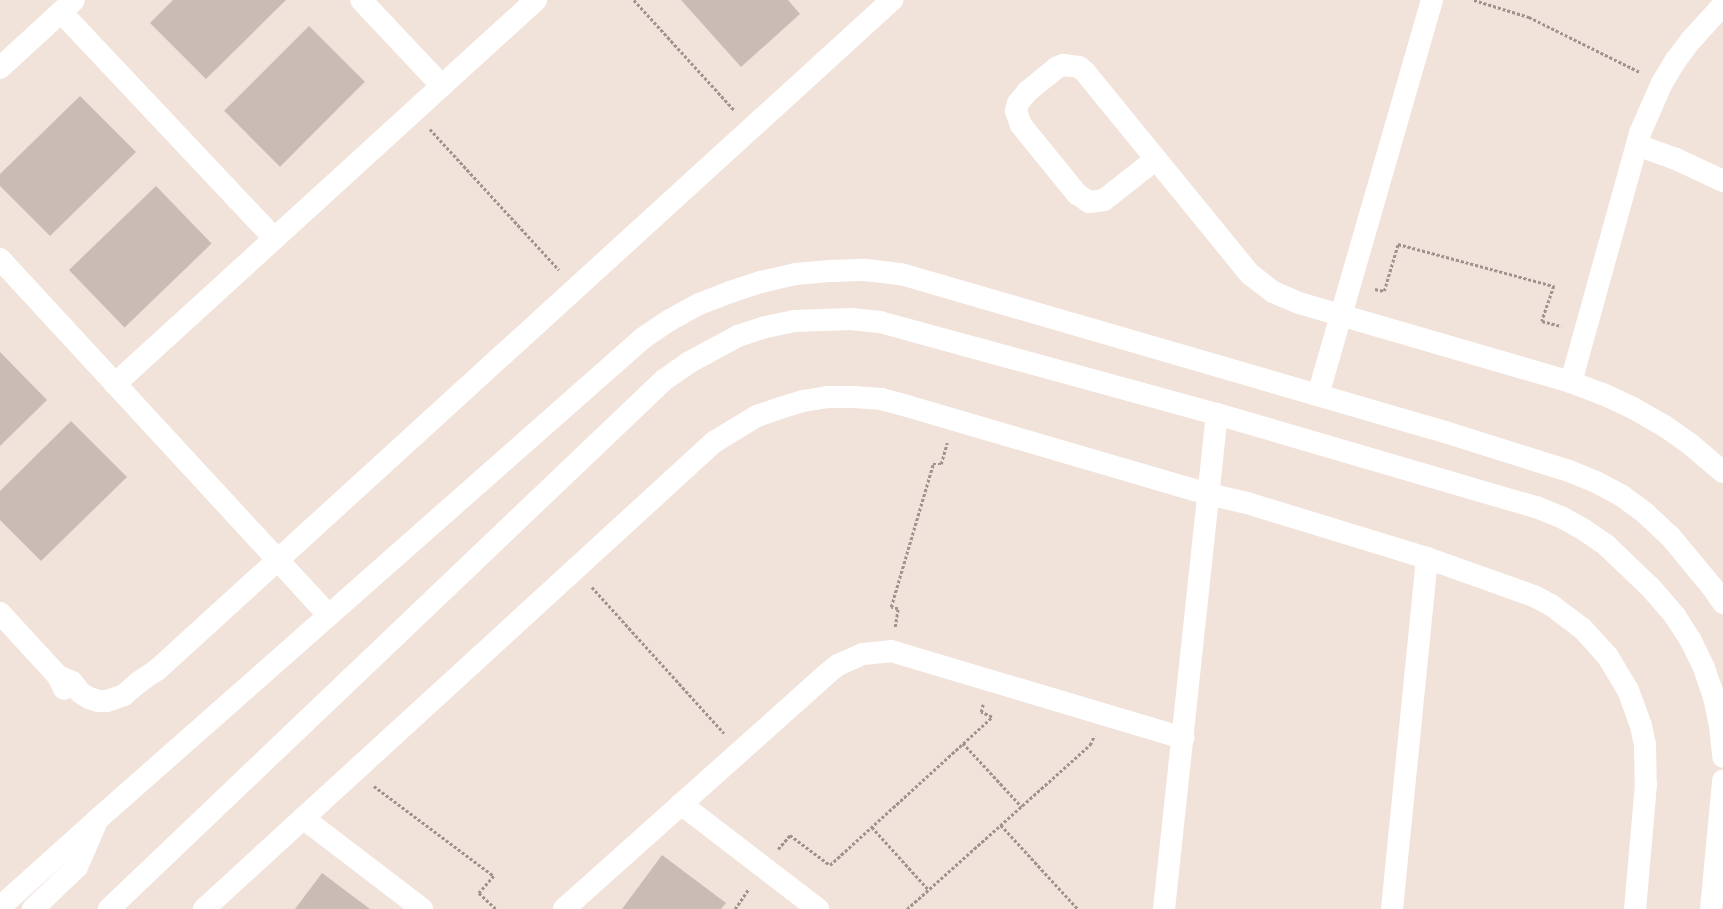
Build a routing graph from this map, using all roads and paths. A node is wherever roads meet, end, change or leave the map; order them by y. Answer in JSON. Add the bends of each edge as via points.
{"nodes":[{"id":1,"x":361,"y":0,"type":"edge"},
{"id":2,"x":531,"y":0,"type":"edge"},
{"id":3,"x":536,"y":0,"type":"edge"},
{"id":4,"x":634,"y":0,"type":"edge"},
{"id":5,"x":892,"y":0,"type":"edge"},
{"id":6,"x":1432,"y":0,"type":"edge"},
{"id":7,"x":1474,"y":0,"type":"edge"},
{"id":8,"x":1723,"y":5,"type":"edge"},
{"id":9,"x":68,"y":6,"type":"edge"},
{"id":10,"x":0,"y":68,"type":"edge"},
{"id":11,"x":1662,"y":83,"type":"junction"},
{"id":12,"x":442,"y":86,"type":"junction"},
{"id":13,"x":414,"y":111,"type":"junction"},
{"id":14,"x":751,"y":128,"type":"junction"},
{"id":15,"x":1637,"y":144,"type":"junction"},
{"id":16,"x":1156,"y":159,"type":"junction"},
{"id":17,"x":1723,"y":180,"type":"edge"},
{"id":18,"x":274,"y":238,"type":"junction"},
{"id":19,"x":0,"y":259,"type":"edge"},
{"id":20,"x":1351,"y":283,"type":"junction"},
{"id":21,"x":575,"y":288,"type":"junction"},
{"id":22,"x":1342,"y":315,"type":"junction"},
{"id":23,"x":1585,"y":333,"type":"junction"},
{"id":24,"x":1571,"y":382,"type":"junction"},
{"id":25,"x":115,"y":384,"type":"junction"},
{"id":26,"x":1318,"y":395,"type":"junction"},
{"id":27,"x":1217,"y":414,"type":"junction"},
{"id":28,"x":954,"y":420,"type":"junction"},
{"id":29,"x":1723,"y":472,"type":"edge"},
{"id":30,"x":1208,"y":494,"type":"junction"},
{"id":31,"x":1427,"y":558,"type":"junction"},
{"id":32,"x":278,"y":560,"type":"junction"},
{"id":33,"x":575,"y":568,"type":"junction"},
{"id":34,"x":1723,"y":603,"type":"edge"},
{"id":35,"x":0,"y":613,"type":"edge"},
{"id":36,"x":329,"y":615,"type":"junction"},
{"id":37,"x":891,"y":651,"type":"junction"},
{"id":38,"x":987,"y":680,"type":"junction"},
{"id":39,"x":1102,"y":713,"type":"junction"},
{"id":40,"x":1184,"y":738,"type":"junction"},
{"id":41,"x":963,"y":743,"type":"junction"},
{"id":42,"x":741,"y":751,"type":"junction"},
{"id":43,"x":1723,"y":757,"type":"edge"},
{"id":44,"x":354,"y":772,"type":"junction"},
{"id":45,"x":1723,"y":781,"type":"edge"},
{"id":46,"x":681,"y":804,"type":"junction"},
{"id":47,"x":1022,"y":807,"type":"junction"},
{"id":48,"x":98,"y":818,"type":"junction"},
{"id":49,"x":303,"y":818,"type":"junction"},
{"id":50,"x":1001,"y":825,"type":"junction"},
{"id":51,"x":872,"y":827,"type":"junction"},
{"id":52,"x":762,"y":867,"type":"junction"},
{"id":53,"x":929,"y":890,"type":"junction"},
{"id":54,"x":0,"y":907,"type":"edge"},
{"id":55,"x":33,"y":909,"type":"edge"},
{"id":56,"x":108,"y":909,"type":"edge"},
{"id":57,"x":204,"y":909,"type":"edge"},
{"id":58,"x":422,"y":909,"type":"edge"},
{"id":59,"x":496,"y":909,"type":"edge"},
{"id":60,"x":564,"y":909,"type":"edge"},
{"id":61,"x":818,"y":909,"type":"edge"},
{"id":62,"x":907,"y":909,"type":"edge"},
{"id":63,"x":1078,"y":909,"type":"edge"},
{"id":64,"x":1164,"y":909,"type":"edge"},
{"id":65,"x":1392,"y":909,"type":"edge"},
{"id":66,"x":1635,"y":909,"type":"edge"},
{"id":67,"x":1712,"y":909,"type":"edge"}],
"edges":[{"from":1,"to":12,"type":"street"},
{"from":2,"to":3,"type":"street"},
{"from":3,"to":12,"type":"street"},
{"from":4,"to":14,"type":"path"},
{"from":5,"to":14,"type":"street"},
{"from":6,"to":20,"type":"street"},
{"from":7,"to":11,"type":"path","via":[[1529,17]]},
{"from":8,"to":11,"type":"street","via":[[1692,39]]},
{"from":9,"to":10,"type":"street"},
{"from":9,"to":18,"type":"street"},
{"from":11,"to":15,"type":"street"},
{"from":12,"to":13,"type":"street"},
{"from":13,"to":18,"type":"street"},
{"from":13,"to":21,"type":"path"},
{"from":14,"to":21,"type":"street"},
{"from":15,"to":17,"type":"street"},
{"from":15,"to":23,"type":"street"},
{"from":16,"to":16,"type":"street","via":[[1079,67],[1063,65],[1056,68],[1028,91],[1018,103],[1016,111],[1021,125],[1077,194],[1089,202],[1104,200]]},
{"from":16,"to":22,"type":"street","via":[[1261,284],[1285,298]]},
{"from":18,"to":25,"type":"street"},
{"from":19,"to":25,"type":"street"},
{"from":20,"to":22,"type":"street"},
{"from":20,"to":23,"type":"path","via":[[1384,291],[1398,244],[1554,286],[1542,321]]},
{"from":21,"to":32,"type":"street"},
{"from":22,"to":24,"type":"street"},
{"from":22,"to":26,"type":"street"},
{"from":23,"to":24,"type":"street"},
{"from":24,"to":29,"type":"street","via":[[1627,405],[1657,422],[1690,444]]},
{"from":25,"to":32,"type":"street"},
{"from":26,"to":34,"type":"street","via":[[1452,434],[1570,471],[1596,482],[1622,496],[1658,524]]},
{"from":26,"to":36,"type":"street","via":[[901,274],[866,270],[795,274],[761,282],[699,304],[643,338]]},
{"from":27,"to":30,"type":"street"},
{"from":27,"to":43,"type":"street","via":[[1536,507],[1584,530],[1626,563],[1651,588],[1675,616],[1691,641],[1714,697]]},
{"from":27,"to":56,"type":"street","via":[[880,322],[851,319],[794,321],[766,327],[732,339],[688,363],[664,380]]},
{"from":28,"to":30,"type":"street"},
{"from":28,"to":33,"type":"street","via":[[881,399],[854,396],[803,401],[757,416],[714,442]]},
{"from":28,"to":37,"type":"path","via":[[941,464],[934,464],[891,607],[898,609]]},
{"from":30,"to":31,"type":"street","via":[[1247,502]]},
{"from":30,"to":40,"type":"street"},
{"from":31,"to":65,"type":"street"},
{"from":31,"to":66,"type":"street","via":[[1534,596],[1551,605],[1596,642],[1619,673],[1641,726],[1646,764]]},
{"from":32,"to":35,"type":"street","via":[[157,670],[141,697],[121,712],[111,715],[100,715],[80,707],[67,694],[58,676]]},
{"from":32,"to":36,"type":"street"},
{"from":33,"to":42,"type":"path"},
{"from":33,"to":44,"type":"street"},
{"from":36,"to":48,"type":"street"},
{"from":37,"to":38,"type":"street"},
{"from":37,"to":42,"type":"street","via":[[862,654],[838,665]]},
{"from":38,"to":39,"type":"street"},
{"from":38,"to":41,"type":"path","via":[[981,712],[992,717]]},
{"from":39,"to":40,"type":"street"},
{"from":39,"to":47,"type":"path","via":[[1090,745]]},
{"from":40,"to":64,"type":"street"},
{"from":41,"to":47,"type":"path"},
{"from":41,"to":51,"type":"path"},
{"from":42,"to":46,"type":"street"},
{"from":44,"to":49,"type":"street"},
{"from":44,"to":59,"type":"path","via":[[494,876],[479,893]]},
{"from":45,"to":67,"type":"street"},
{"from":46,"to":52,"type":"street"},
{"from":46,"to":60,"type":"street"},
{"from":47,"to":50,"type":"path"},
{"from":48,"to":54,"type":"street"},
{"from":48,"to":55,"type":"street","via":[[77,867]]},
{"from":49,"to":57,"type":"street"},
{"from":49,"to":58,"type":"street"},
{"from":50,"to":53,"type":"path"},
{"from":50,"to":63,"type":"path"},
{"from":51,"to":52,"type":"path","via":[[830,865],[790,835]]},
{"from":51,"to":53,"type":"path"},
{"from":52,"to":61,"type":"street"},
{"from":53,"to":62,"type":"path"}]}
